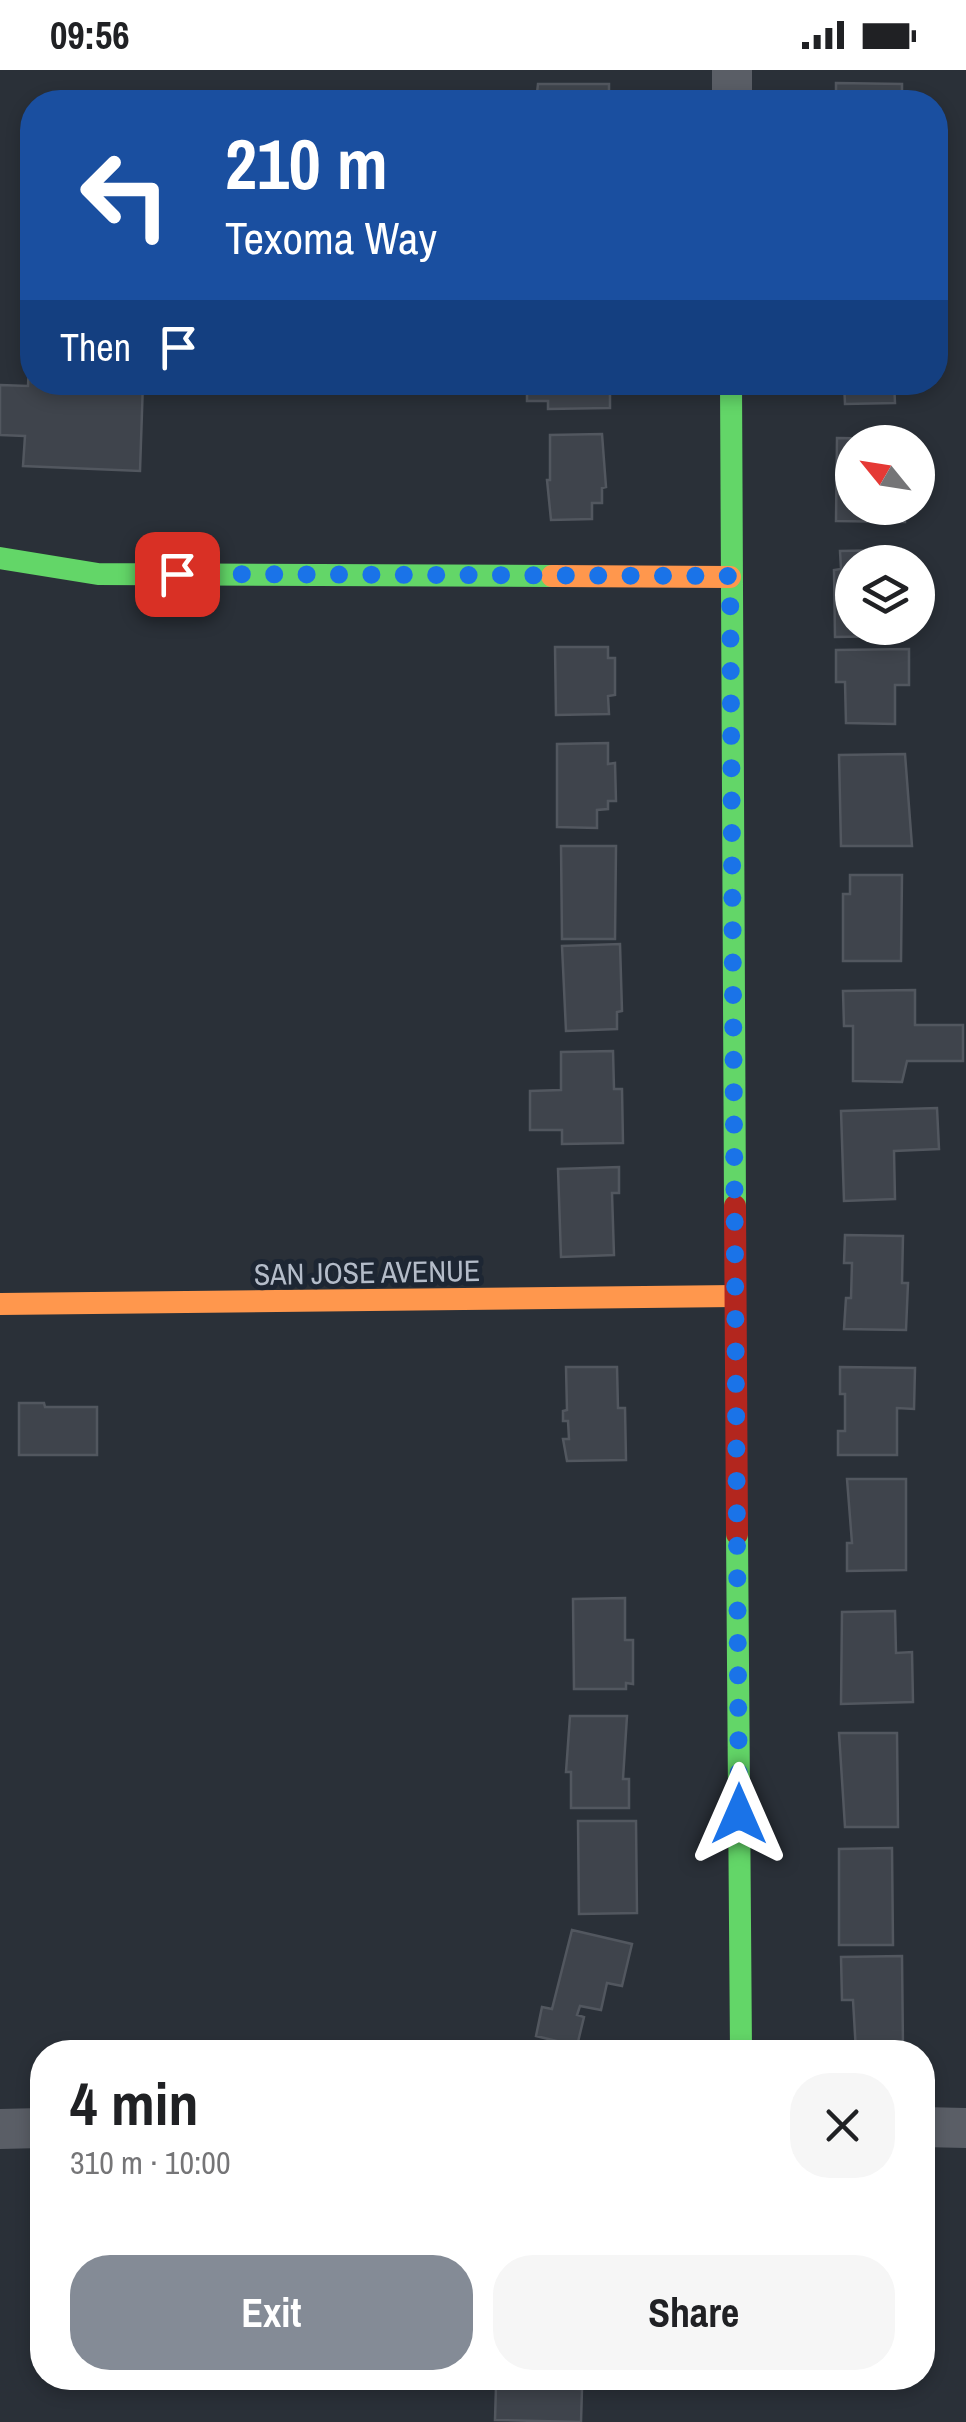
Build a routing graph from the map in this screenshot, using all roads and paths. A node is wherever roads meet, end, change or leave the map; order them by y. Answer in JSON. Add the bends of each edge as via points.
{"nodes":[{"id":1,"x":731,"y":395,"type":"edge"},
{"id":2,"x":0,"y":558,"type":"edge"},
{"id":3,"x":730,"y":576,"type":"junction"},
{"id":4,"x":735,"y":1296,"type":"junction"},
{"id":5,"x":0,"y":1304,"type":"edge"},
{"id":6,"x":740,"y":2040,"type":"edge"},
{"id":7,"x":935,"y":2127,"type":"edge"},
{"id":8,"x":30,"y":2128,"type":"edge"},
{"id":9,"x":966,"y":2128,"type":"edge"},
{"id":10,"x":0,"y":2129,"type":"edge"}],
"edges":[{"from":1,"to":3,"type":"street"},
{"from":2,"to":3,"type":"street","via":[[98,574]]},
{"from":3,"to":4,"type":"street"},
{"from":4,"to":5,"type":"street","name":"SAN JOSE AVENUE"},
{"from":4,"to":6,"type":"street"},
{"from":7,"to":9,"type":"street"},
{"from":8,"to":10,"type":"street"}]}
